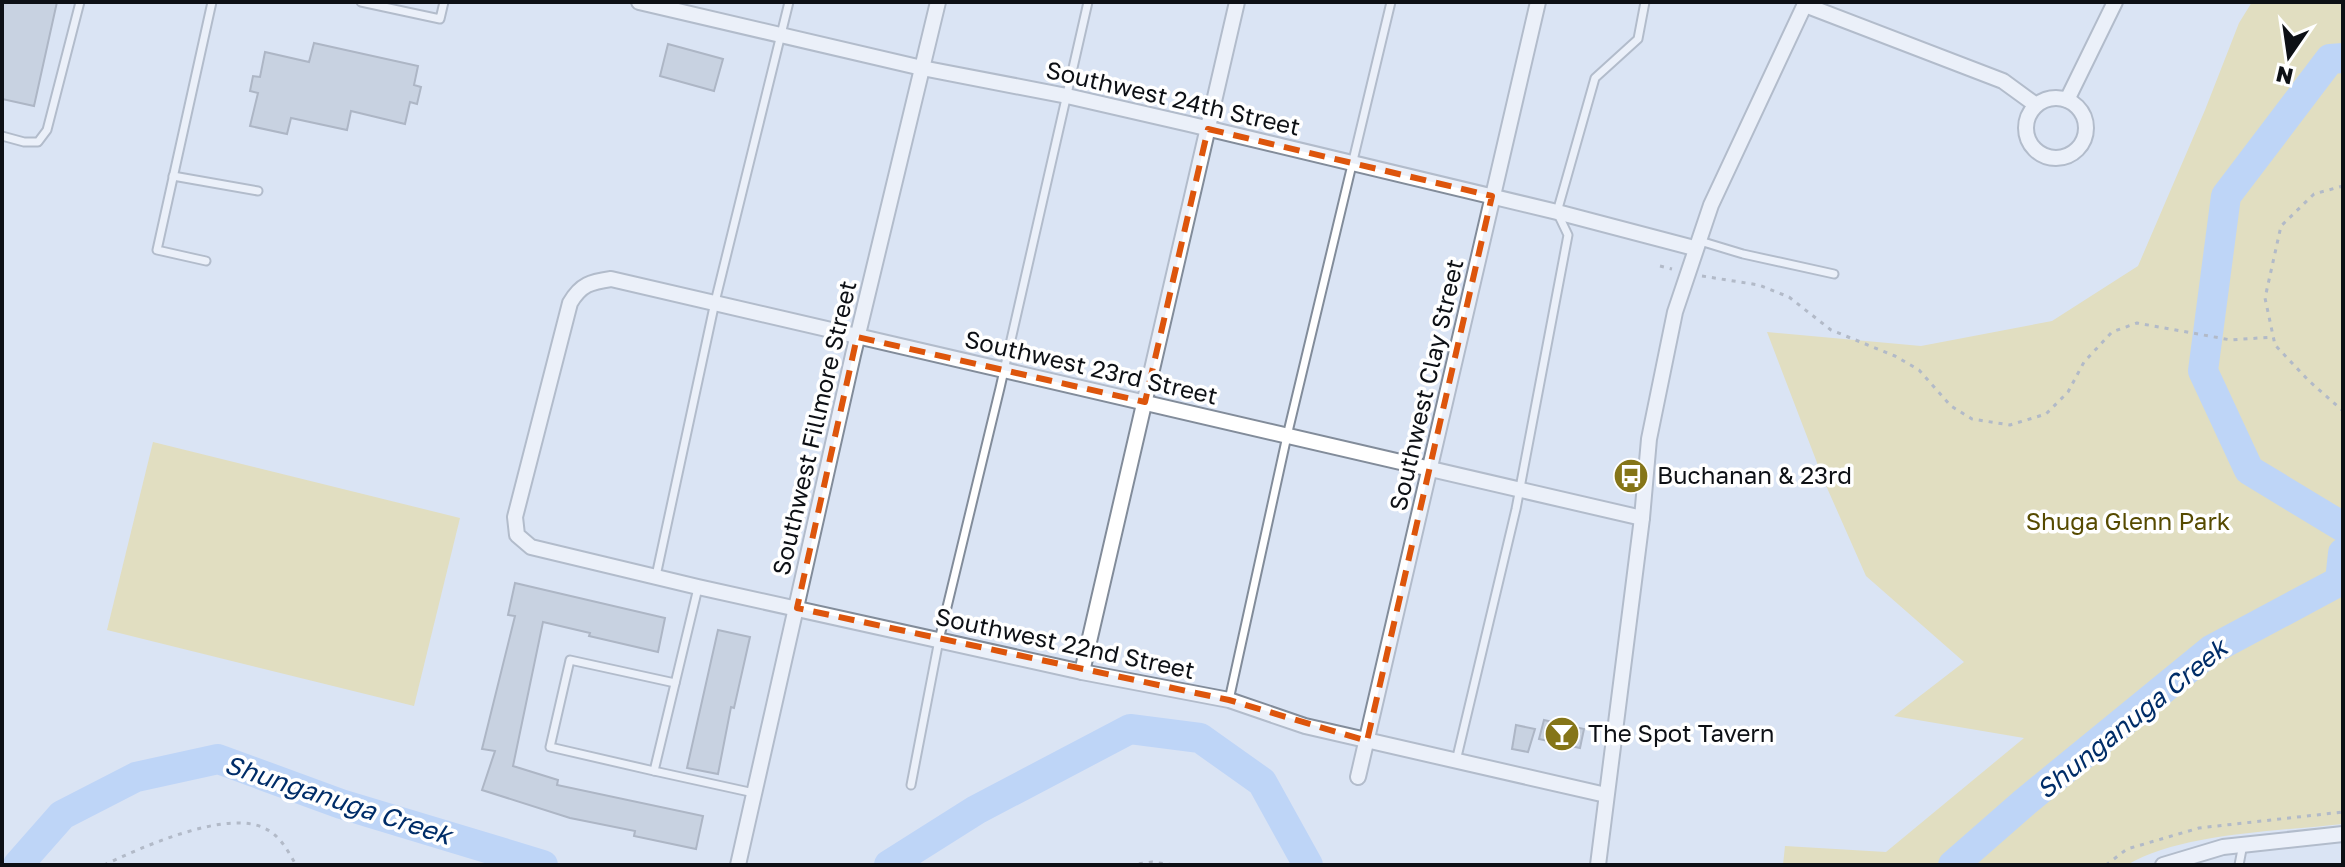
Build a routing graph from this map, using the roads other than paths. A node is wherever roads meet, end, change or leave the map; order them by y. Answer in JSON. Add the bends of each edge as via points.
{"nodes":[{"id":1,"x":80,"y":2,"type":"edge"},
{"id":2,"x":212,"y":2,"type":"edge"},
{"id":3,"x":361,"y":2,"type":"edge"},
{"id":4,"x":444,"y":2,"type":"edge"},
{"id":5,"x":639,"y":2,"type":"edge"},
{"id":6,"x":789,"y":2,"type":"edge"},
{"id":7,"x":938,"y":2,"type":"edge"},
{"id":8,"x":1088,"y":2,"type":"edge"},
{"id":9,"x":1237,"y":2,"type":"edge"},
{"id":10,"x":1391,"y":2,"type":"edge"},
{"id":11,"x":1538,"y":2,"type":"edge"},
{"id":12,"x":1645,"y":2,"type":"edge"},
{"id":13,"x":2115,"y":2,"type":"edge"},
{"id":14,"x":1806,"y":3,"type":"edge"},
{"id":15,"x":781,"y":36,"type":"junction"},
{"id":16,"x":922,"y":68,"type":"junction"},
{"id":17,"x":1067,"y":96,"type":"junction"},
{"id":18,"x":2067,"y":100,"type":"junction"},
{"id":19,"x":2036,"y":105,"type":"junction"},
{"id":20,"x":1208,"y":129,"type":"junction"},
{"id":21,"x":2,"y":136,"type":"edge"},
{"id":22,"x":1353,"y":163,"type":"junction"},
{"id":23,"x":173,"y":176,"type":"junction"},
{"id":24,"x":258,"y":191,"type":"dead end"},
{"id":25,"x":1492,"y":196,"type":"junction"},
{"id":26,"x":1557,"y":212,"type":"junction"},
{"id":27,"x":1696,"y":244,"type":"junction"},
{"id":28,"x":206,"y":261,"type":"dead end"},
{"id":29,"x":1834,"y":274,"type":"dead end"},
{"id":30,"x":715,"y":302,"type":"junction"},
{"id":31,"x":857,"y":337,"type":"junction"},
{"id":32,"x":1005,"y":370,"type":"junction"},
{"id":33,"x":1145,"y":402,"type":"junction"},
{"id":34,"x":1287,"y":436,"type":"junction"},
{"id":35,"x":1431,"y":468,"type":"junction"},
{"id":36,"x":1520,"y":489,"type":"junction"},
{"id":37,"x":1642,"y":518,"type":"junction"},
{"id":38,"x":517,"y":535,"type":"joint"},
{"id":39,"x":656,"y":576,"type":"junction"},
{"id":40,"x":698,"y":587,"type":"junction"},
{"id":41,"x":797,"y":608,"type":"junction"},
{"id":42,"x":939,"y":640,"type":"junction"},
{"id":43,"x":1082,"y":672,"type":"junction"},
{"id":44,"x":675,"y":683,"type":"junction"},
{"id":45,"x":1229,"y":700,"type":"junction"},
{"id":46,"x":1367,"y":741,"type":"junction"},
{"id":47,"x":1456,"y":762,"type":"junction"},
{"id":48,"x":654,"y":771,"type":"junction"},
{"id":49,"x":1358,"y":777,"type":"dead end"},
{"id":50,"x":911,"y":785,"type":"dead end"},
{"id":51,"x":754,"y":793,"type":"junction"},
{"id":52,"x":1606,"y":795,"type":"junction"},
{"id":53,"x":2343,"y":834,"type":"edge"},
{"id":54,"x":2243,"y":844,"type":"junction"},
{"id":55,"x":740,"y":858,"type":"edge"},
{"id":56,"x":1598,"y":865,"type":"edge"},
{"id":57,"x":2163,"y":865,"type":"edge"},
{"id":58,"x":2239,"y":865,"type":"edge"}],
"edges":[{"from":1,"to":21,"type":"lane","via":[[44,136],[38,142],[24,142]]},
{"from":2,"to":23,"type":"lane"},
{"from":3,"to":4,"type":"lane","via":[[440,19]]},
{"from":5,"to":15,"type":"street","name":"Southwest 24th Street"},
{"from":6,"to":15,"type":"lane"},
{"from":7,"to":16,"type":"street","name":"Southwest Fillmore Street"},
{"from":8,"to":17,"type":"lane"},
{"from":9,"to":20,"type":"street"},
{"from":10,"to":22,"type":"lane"},
{"from":11,"to":25,"type":"street","name":"Southwest Clay Street"},
{"from":12,"to":26,"type":"lane","via":[[1638,39],[1595,78]]},
{"from":13,"to":18,"type":"street"},
{"from":14,"to":19,"type":"street","via":[[2003,81]]},
{"from":14,"to":27,"type":"street"},
{"from":15,"to":16,"type":"street","name":"Southwest 24th Street"},
{"from":15,"to":30,"type":"lane"},
{"from":16,"to":17,"type":"street","name":"Southwest 24th Street"},
{"from":16,"to":31,"type":"street","name":"Southwest Fillmore Street"},
{"from":17,"to":20,"type":"street","name":"Southwest 24th Street"},
{"from":17,"to":32,"type":"lane"},
{"from":18,"to":19,"type":"street","via":[[2047,99]]},
{"from":18,"to":19,"type":"street","via":[[2080,109],[2087,126],[2083,143],[2066,157],[2039,153],[2029,141],[2026,127]]},
{"from":20,"to":22,"type":"street","name":"Southwest 24th Street"},
{"from":20,"to":33,"type":"street"},
{"from":22,"to":25,"type":"street","name":"Southwest 24th Street"},
{"from":22,"to":34,"type":"lane"},
{"from":23,"to":24,"type":"lane"},
{"from":23,"to":28,"type":"lane","via":[[157,250]]},
{"from":25,"to":26,"type":"street","name":"Southwest 24th Street"},
{"from":25,"to":35,"type":"street","name":"Southwest Clay Street"},
{"from":26,"to":27,"type":"street","name":"Southwest 24th Street"},
{"from":26,"to":36,"type":"lane","via":[[1568,235]]},
{"from":27,"to":29,"type":"lane"},
{"from":27,"to":37,"type":"street","via":[[1660,378]]},
{"from":30,"to":31,"type":"street","name":"Southwest 23rd Street"},
{"from":30,"to":38,"type":"street","name":"Southwest 23rd Street","via":[[611,279],[590,282],[577,291],[515,517]]},
{"from":30,"to":39,"type":"lane"},
{"from":31,"to":32,"type":"street","name":"Southwest 23rd Street"},
{"from":31,"to":41,"type":"street","name":"Southwest Fillmore Street"},
{"from":32,"to":33,"type":"street","name":"Southwest 23rd Street"},
{"from":32,"to":42,"type":"lane"},
{"from":33,"to":34,"type":"street","name":"Southwest 23rd Street"},
{"from":33,"to":43,"type":"street"},
{"from":34,"to":35,"type":"street","name":"Southwest 23rd Street"},
{"from":34,"to":45,"type":"lane"},
{"from":35,"to":36,"type":"street","name":"Southwest 23rd Street"},
{"from":35,"to":46,"type":"street","name":"Southwest Clay Street"},
{"from":36,"to":37,"type":"street","name":"Southwest 23rd Street"},
{"from":36,"to":47,"type":"lane"},
{"from":37,"to":52,"type":"street"},
{"from":38,"to":39,"type":"street","name":"Southwest 22nd Street","via":[[531,547]]},
{"from":39,"to":40,"type":"street","name":"Southwest 22nd Street"},
{"from":40,"to":41,"type":"street","name":"Southwest 22nd Street"},
{"from":40,"to":44,"type":"lane"},
{"from":41,"to":42,"type":"street","name":"Southwest 22nd Street"},
{"from":41,"to":51,"type":"street","name":"Southwest Fillmore Street"},
{"from":42,"to":43,"type":"street","name":"Southwest 22nd Street"},
{"from":42,"to":50,"type":"lane"},
{"from":43,"to":45,"type":"street","name":"Southwest 22nd Street"},
{"from":44,"to":48,"type":"lane"},
{"from":44,"to":48,"type":"lane","via":[[570,660],[550,747]]},
{"from":45,"to":46,"type":"street","name":"Southwest 22nd Street"},
{"from":46,"to":47,"type":"street","name":"Southwest 22nd Street"},
{"from":46,"to":49,"type":"street","name":"Southwest Clay Street"},
{"from":47,"to":52,"type":"street","name":"Southwest 22nd Street"},
{"from":48,"to":51,"type":"lane"},
{"from":51,"to":55,"type":"street","name":"Southwest Fillmore Street"},
{"from":52,"to":56,"type":"street"},
{"from":53,"to":54,"type":"street"},
{"from":54,"to":57,"type":"street"},
{"from":54,"to":58,"type":"lane"}]}
